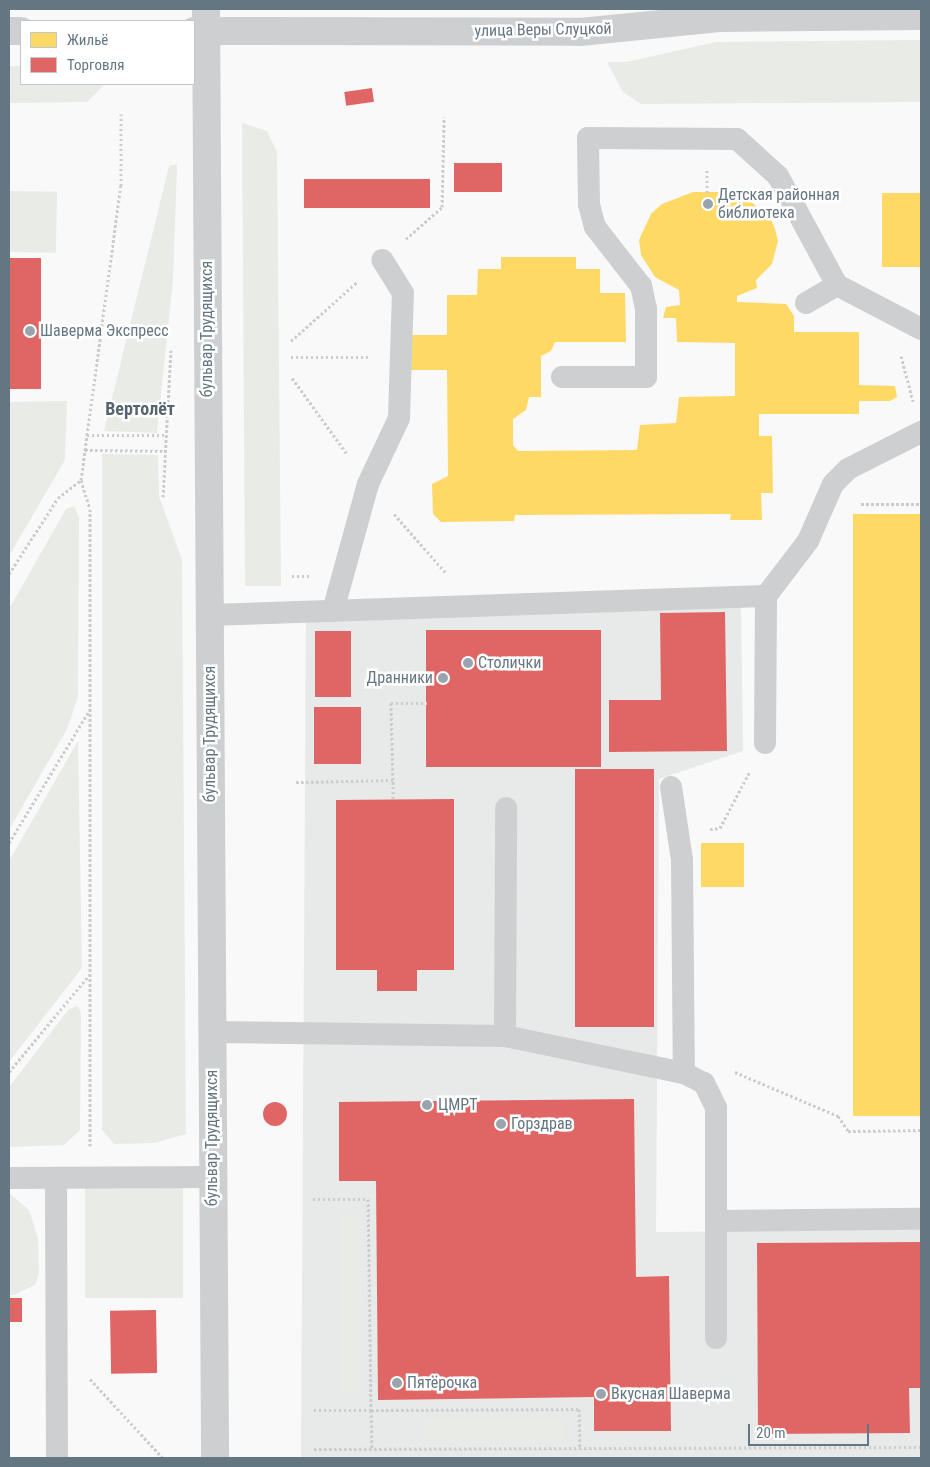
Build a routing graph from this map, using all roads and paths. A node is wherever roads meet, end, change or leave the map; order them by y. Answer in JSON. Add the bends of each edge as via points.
{"nodes":[{"id":1,"x":921,"y":16,"type":"edge"},
{"id":2,"x":202,"y":24,"type":"edge"},
{"id":3,"x":121,"y":114,"type":"dead end"},
{"id":4,"x":382,"y":260,"type":"dead end"},
{"id":5,"x":836,"y":284,"type":"junction"},
{"id":6,"x":806,"y":303,"type":"dead end"},
{"id":7,"x":889,"y":312,"type":"junction"},
{"id":8,"x":921,"y":330,"type":"edge"},
{"id":9,"x":291,"y":356,"type":"dead end"},
{"id":10,"x":401,"y":357,"type":"junction"},
{"id":11,"x":562,"y":377,"type":"dead end"},
{"id":12,"x":921,"y":432,"type":"edge"},
{"id":13,"x":87,"y":435,"type":"junction"},
{"id":14,"x":164,"y":435,"type":"dead end"},
{"id":15,"x":85,"y":450,"type":"junction"},
{"id":16,"x":163,"y":451,"type":"dead end"},
{"id":17,"x":81,"y":480,"type":"junction"},
{"id":18,"x":9,"y":574,"type":"edge"},
{"id":19,"x":292,"y":576,"type":"dead end"},
{"id":20,"x":344,"y":576,"type":"junction"},
{"id":21,"x":439,"y":576,"type":"dead end"},
{"id":22,"x":448,"y":576,"type":"dead end"},
{"id":23,"x":766,"y":596,"type":"junction"},
{"id":24,"x":333,"y":611,"type":"junction"},
{"id":25,"x":209,"y":615,"type":"junction"},
{"id":26,"x":427,"y":703,"type":"dead end"},
{"id":27,"x":90,"y":708,"type":"junction"},
{"id":28,"x":765,"y":743,"type":"joint"},
{"id":29,"x":393,"y":780,"type":"junction"},
{"id":30,"x":296,"y":782,"type":"dead end"},
{"id":31,"x":671,"y":787,"type":"dead end"},
{"id":32,"x":393,"y":799,"type":"dead end"},
{"id":33,"x":506,"y":808,"type":"dead end"},
{"id":34,"x":678,"y":834,"type":"junction"},
{"id":35,"x":9,"y":843,"type":"edge"},
{"id":36,"x":90,"y":974,"type":"junction"},
{"id":37,"x":212,"y":1032,"type":"junction"},
{"id":38,"x":505,"y":1036,"type":"junction"},
{"id":39,"x":9,"y":1072,"type":"edge"},
{"id":40,"x":684,"y":1073,"type":"junction"},
{"id":41,"x":704,"y":1083,"type":"junction"},
{"id":42,"x":921,"y":1130,"type":"edge"},
{"id":43,"x":90,"y":1149,"type":"dead end"},
{"id":44,"x":212,"y":1177,"type":"junction"},
{"id":45,"x":9,"y":1178,"type":"edge"},
{"id":46,"x":56,"y":1180,"type":"junction"},
{"id":47,"x":312,"y":1199,"type":"dead end"},
{"id":48,"x":921,"y":1219,"type":"edge"},
{"id":49,"x":716,"y":1221,"type":"junction"},
{"id":50,"x":716,"y":1338,"type":"dead end"},
{"id":51,"x":57,"y":1343,"type":"junction"},
{"id":52,"x":314,"y":1410,"type":"dead end"},
{"id":53,"x":371,"y":1410,"type":"junction"},
{"id":54,"x":921,"y":1447,"type":"edge"},
{"id":55,"x":580,"y":1448,"type":"junction"},
{"id":56,"x":314,"y":1449,"type":"dead end"},
{"id":57,"x":372,"y":1449,"type":"junction"},
{"id":58,"x":57,"y":1458,"type":"edge"},
{"id":59,"x":162,"y":1458,"type":"edge"},
{"id":60,"x":215,"y":1458,"type":"edge"}],
"edges":[{"from":1,"to":2,"type":"street","name":"улица Веры Слуцкой","via":[[721,18],[580,32]]},
{"from":2,"to":25,"type":"street","name":"бульвар Трудящихся"},
{"from":3,"to":13,"type":"path","via":[[121,186]]},
{"from":4,"to":10,"type":"lane","via":[[403,293]]},
{"from":5,"to":6,"type":"lane"},
{"from":5,"to":7,"type":"lane"},
{"from":5,"to":11,"type":"lane","via":[[782,183],[759,156],[737,140],[588,138],[589,204],[594,227],[641,286],[646,309],[646,377]]},
{"from":7,"to":8,"type":"lane"},
{"from":7,"to":12,"type":"path"},
{"from":9,"to":10,"type":"path"},
{"from":10,"to":20,"type":"lane","via":[[399,418],[368,484]]},
{"from":12,"to":23,"type":"lane","via":[[848,468],[833,484],[808,541]]},
{"from":13,"to":14,"type":"path"},
{"from":13,"to":15,"type":"path"},
{"from":15,"to":16,"type":"path"},
{"from":15,"to":17,"type":"path"},
{"from":17,"to":18,"type":"path","via":[[58,498]]},
{"from":17,"to":27,"type":"path","via":[[90,509]]},
{"from":19,"to":20,"type":"path"},
{"from":20,"to":24,"type":"lane"},
{"from":21,"to":22,"type":"path"},
{"from":23,"to":24,"type":"lane"},
{"from":23,"to":28,"type":"lane"},
{"from":24,"to":25,"type":"lane"},
{"from":25,"to":37,"type":"street","name":"бульвар Трудящихся"},
{"from":26,"to":29,"type":"path","via":[[391,703]]},
{"from":27,"to":35,"type":"path"},
{"from":27,"to":36,"type":"path"},
{"from":28,"to":34,"type":"path","via":[[720,828]]},
{"from":29,"to":30,"type":"path"},
{"from":29,"to":32,"type":"path"},
{"from":31,"to":34,"type":"lane"},
{"from":33,"to":38,"type":"lane"},
{"from":34,"to":40,"type":"lane","via":[[682,860]]},
{"from":36,"to":39,"type":"path"},
{"from":36,"to":43,"type":"path"},
{"from":37,"to":38,"type":"lane"},
{"from":37,"to":44,"type":"street","name":"бульвар Трудящихся"},
{"from":38,"to":40,"type":"lane"},
{"from":40,"to":41,"type":"lane"},
{"from":41,"to":42,"type":"path","via":[[740,1070],[838,1116],[848,1131]]},
{"from":41,"to":49,"type":"lane","via":[[716,1108]]},
{"from":44,"to":46,"type":"lane"},
{"from":44,"to":60,"type":"street","name":"бульвар Трудящихся"},
{"from":45,"to":46,"type":"lane"},
{"from":46,"to":51,"type":"lane"},
{"from":47,"to":53,"type":"path","via":[[368,1199]]},
{"from":48,"to":49,"type":"lane"},
{"from":49,"to":50,"type":"lane"},
{"from":51,"to":58,"type":"lane"},
{"from":51,"to":59,"type":"path"},
{"from":52,"to":53,"type":"path"},
{"from":53,"to":55,"type":"path","via":[[579,1409]]},
{"from":53,"to":57,"type":"path"},
{"from":54,"to":55,"type":"path"},
{"from":55,"to":57,"type":"path"},
{"from":56,"to":57,"type":"path"}]}
